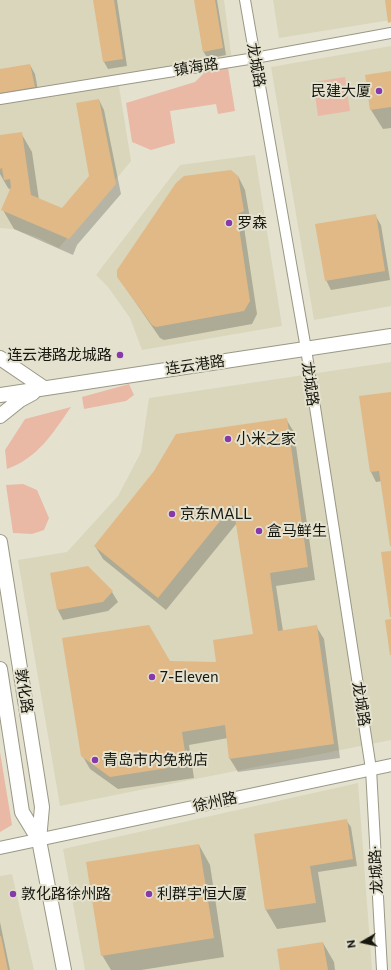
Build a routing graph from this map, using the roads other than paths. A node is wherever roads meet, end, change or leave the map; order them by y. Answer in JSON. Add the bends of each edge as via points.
{"nodes":[{"id":1,"x":245,"y":0,"type":"edge"},
{"id":2,"x":391,"y":34,"type":"edge"},
{"id":3,"x":255,"y":58,"type":"junction"},
{"id":4,"x":0,"y":99,"type":"edge"},
{"id":5,"x":391,"y":336,"type":"edge"},
{"id":6,"x":306,"y":349,"type":"junction"},
{"id":7,"x":0,"y":358,"type":"edge"},
{"id":8,"x":44,"y":388,"type":"junction"},
{"id":9,"x":0,"y":395,"type":"edge"},
{"id":10,"x":0,"y":416,"type":"edge"},
{"id":11,"x":0,"y":542,"type":"edge"},
{"id":12,"x":0,"y":669,"type":"edge"},
{"id":13,"x":391,"y":765,"type":"edge"},
{"id":14,"x":371,"y":769,"type":"junction"},
{"id":15,"x":39,"y":840,"type":"junction"},
{"id":16,"x":0,"y":848,"type":"edge"},
{"id":17,"x":64,"y":970,"type":"edge"},
{"id":18,"x":382,"y":970,"type":"edge"}],
"edges":[{"from":1,"to":3,"type":"street","name":"龙城路"},
{"from":2,"to":3,"type":"street","name":"镇海路"},
{"from":3,"to":4,"type":"street","name":"镇海路"},
{"from":3,"to":6,"type":"street","name":"龙城路"},
{"from":5,"to":6,"type":"main road","name":"连云港路"},
{"from":6,"to":8,"type":"main road","name":"连云港路"},
{"from":6,"to":14,"type":"street","name":"龙城路"},
{"from":7,"to":8,"type":"main road"},
{"from":8,"to":9,"type":"main road","name":"连云港路"},
{"from":8,"to":10,"type":"main road","via":[[20,400]]},
{"from":11,"to":15,"type":"main road","name":"敦化路","via":[[42,807]]},
{"from":12,"to":15,"type":"main road","name":"敦化路","via":[[22,812]]},
{"from":13,"to":14,"type":"street","name":"徐州路"},
{"from":14,"to":15,"type":"street","name":"徐州路"},
{"from":14,"to":18,"type":"street","name":"龙城路·"},
{"from":15,"to":16,"type":"street","name":"徐州路"},
{"from":15,"to":17,"type":"main road","name":"敦化路"}]}
